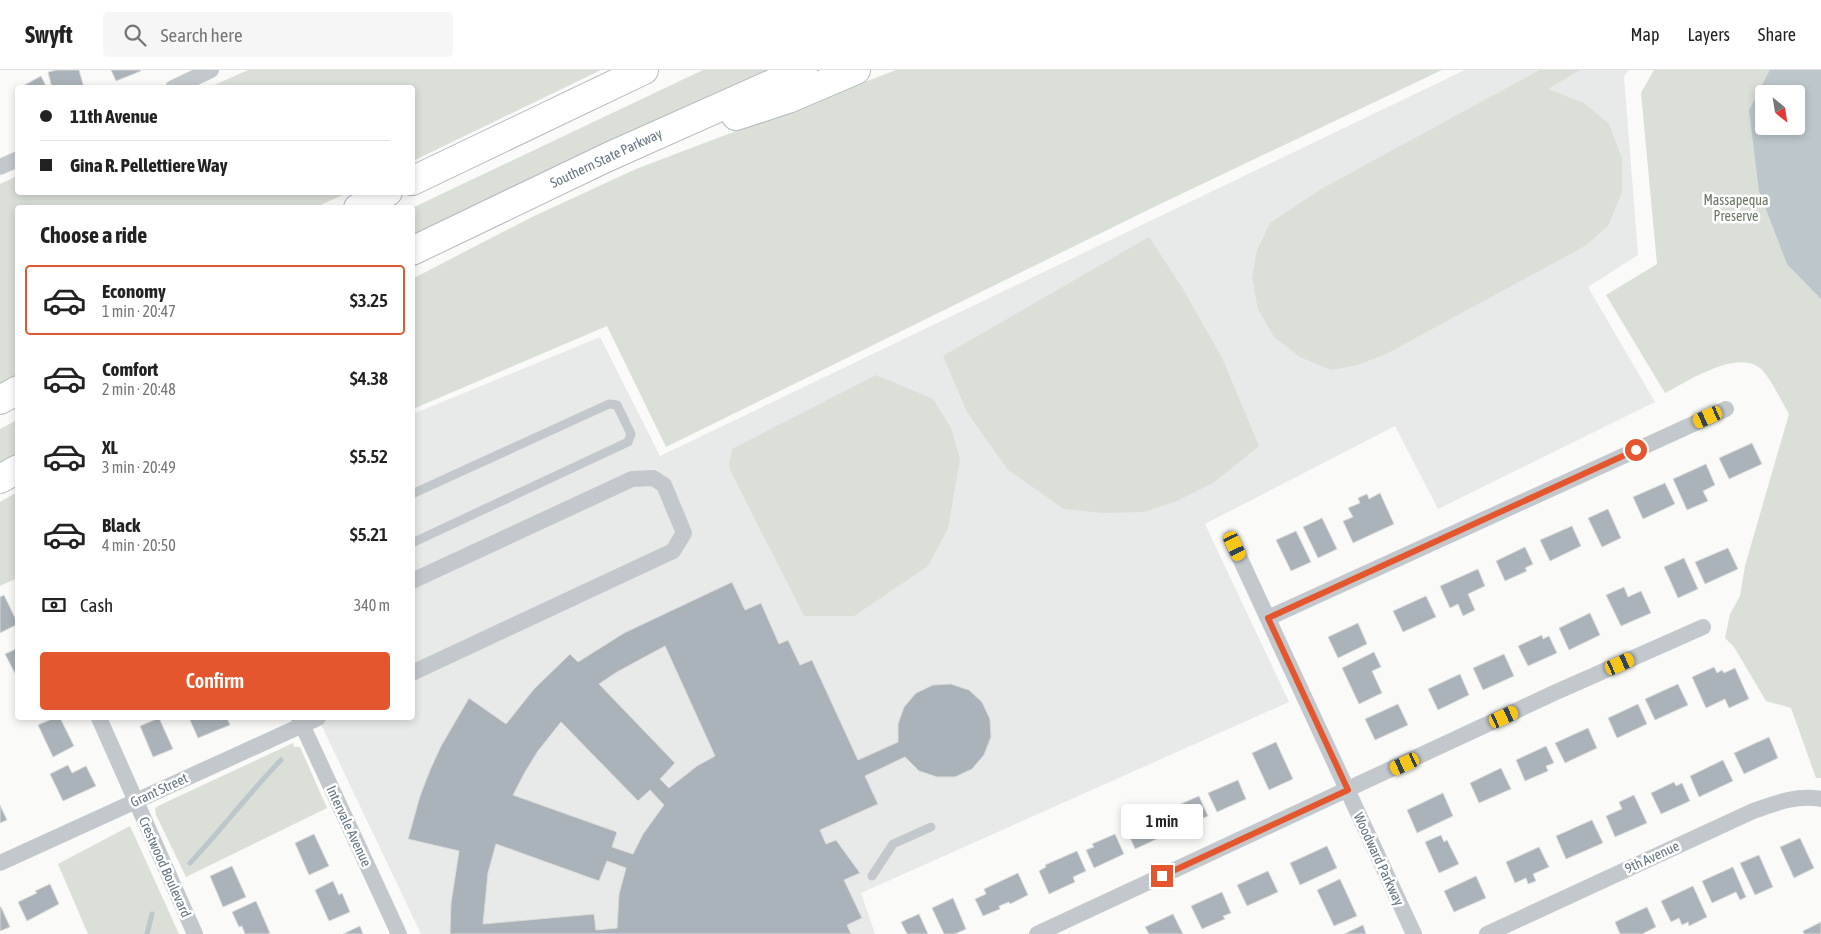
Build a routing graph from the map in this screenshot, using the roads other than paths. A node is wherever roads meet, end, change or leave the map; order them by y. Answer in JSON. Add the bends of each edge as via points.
{"nodes":[{"id":1,"x":211,"y":70,"type":"edge"},
{"id":2,"x":644,"y":70,"type":"edge"},
{"id":3,"x":803,"y":70,"type":"edge"},
{"id":4,"x":856,"y":70,"type":"edge"},
{"id":5,"x":179,"y":80,"type":"edge"},
{"id":6,"x":608,"y":157,"type":"junction"},
{"id":7,"x":15,"y":160,"type":"edge"},
{"id":8,"x":0,"y":167,"type":"edge"},
{"id":9,"x":415,"y":179,"type":"edge"},
{"id":10,"x":382,"y":195,"type":"edge"},
{"id":11,"x":364,"y":205,"type":"edge"},
{"id":12,"x":415,"y":251,"type":"edge"},
{"id":13,"x":15,"y":392,"type":"edge"},
{"id":14,"x":0,"y":400,"type":"edge"},
{"id":15,"x":1726,"y":409,"type":"dead end"},
{"id":16,"x":15,"y":471,"type":"edge"},
{"id":17,"x":0,"y":479,"type":"edge"},
{"id":18,"x":415,"y":493,"type":"edge"},
{"id":19,"x":1230,"y":539,"type":"dead end"},
{"id":20,"x":415,"y":542,"type":"edge"},
{"id":21,"x":415,"y":580,"type":"edge"},
{"id":22,"x":1268,"y":618,"type":"junction"},
{"id":23,"x":1703,"y":627,"type":"dead end"},
{"id":24,"x":415,"y":672,"type":"edge"},
{"id":25,"x":100,"y":720,"type":"edge"},
{"id":26,"x":301,"y":721,"type":"edge"},
{"id":27,"x":1348,"y":790,"type":"junction"},
{"id":28,"x":1821,"y":798,"type":"edge"},
{"id":29,"x":136,"y":801,"type":"junction"},
{"id":30,"x":931,"y":828,"type":"dead end"},
{"id":31,"x":0,"y":863,"type":"edge"},
{"id":32,"x":872,"y":876,"type":"dead end"},
{"id":33,"x":195,"y":934,"type":"edge"},
{"id":34,"x":399,"y":934,"type":"edge"},
{"id":35,"x":1037,"y":934,"type":"edge"},
{"id":36,"x":1414,"y":934,"type":"edge"},
{"id":37,"x":1487,"y":934,"type":"edge"}],
"edges":[{"from":1,"to":5,"type":"street"},
{"from":2,"to":9,"type":"highway"},
{"from":3,"to":6,"type":"highway","name":"Southern State Parkway"},
{"from":4,"to":6,"type":"highway","via":[[788,99]]},
{"from":6,"to":12,"type":"highway","name":"Southern State Parkway"},
{"from":7,"to":8,"type":"street"},
{"from":10,"to":11,"type":"highway"},
{"from":13,"to":14,"type":"highway"},
{"from":15,"to":22,"type":"street"},
{"from":16,"to":17,"type":"highway"},
{"from":18,"to":20,"type":"lane","via":[[609,404],[617,405],[631,434],[628,442]]},
{"from":19,"to":22,"type":"street","name":"Woodward Parkway"},
{"from":21,"to":24,"type":"street","via":[[632,479],[653,478],[664,486],[684,533],[673,551]]},
{"from":22,"to":27,"type":"street","name":"Woodward Parkway"},
{"from":23,"to":27,"type":"street"},
{"from":25,"to":29,"type":"street","name":"Crestwood Boulevard"},
{"from":26,"to":29,"type":"street","name":"Grant Street"},
{"from":26,"to":34,"type":"street","name":"Intervale Avenue"},
{"from":27,"to":35,"type":"street"},
{"from":27,"to":36,"type":"street","name":"Woodward Parkway"},
{"from":28,"to":37,"type":"street","name":"9th Avenue","via":[[1810,796],[1788,800],[1751,812]]},
{"from":29,"to":31,"type":"street","name":"Grant Street"},
{"from":29,"to":33,"type":"street","name":"Crestwood Boulevard"},
{"from":30,"to":32,"type":"lane","via":[[892,844]]}]}
